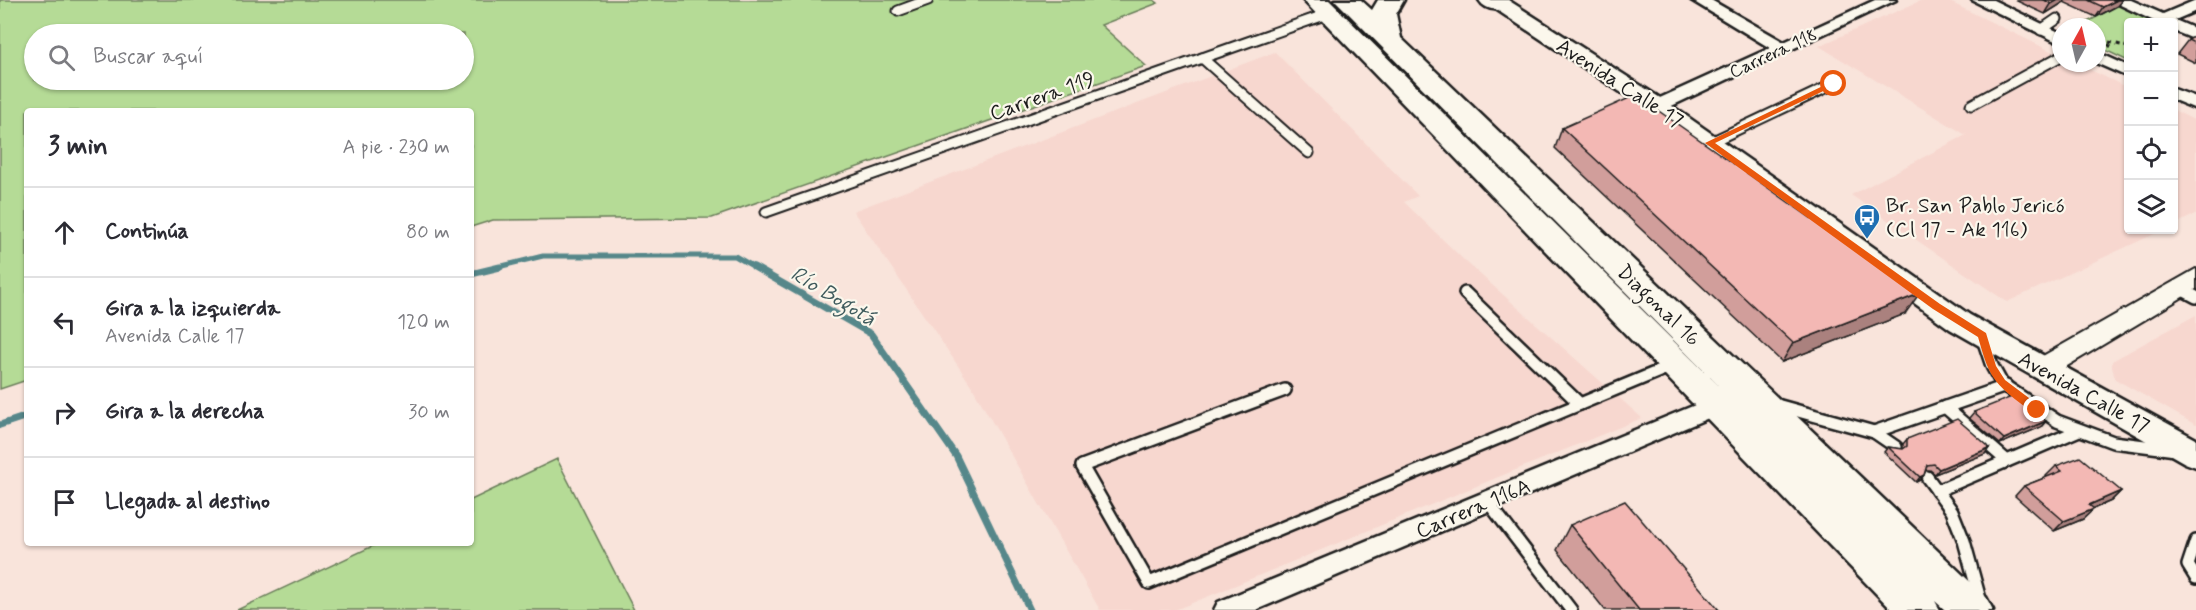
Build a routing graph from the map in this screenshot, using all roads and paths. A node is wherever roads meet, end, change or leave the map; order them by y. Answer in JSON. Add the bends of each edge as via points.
{"nodes":[{"id":1,"x":928,"y":0,"type":"edge"},
{"id":2,"x":1392,"y":0,"type":"edge"},
{"id":3,"x":1980,"y":0,"type":"edge"},
{"id":4,"x":2118,"y":0,"type":"edge"},
{"id":5,"x":1494,"y":1,"type":"edge"},
{"id":6,"x":1705,"y":1,"type":"edge"},
{"id":7,"x":1881,"y":1,"type":"edge"},
{"id":8,"x":2192,"y":3,"type":"edge"},
{"id":9,"x":1331,"y":4,"type":"edge"},
{"id":10,"x":898,"y":11,"type":"dead end"},
{"id":11,"x":2157,"y":18,"type":"edge"},
{"id":12,"x":2174,"y":18,"type":"edge"},
{"id":13,"x":2052,"y":22,"type":"edge"},
{"id":14,"x":2178,"y":27,"type":"edge"},
{"id":15,"x":2041,"y":30,"type":"junction"},
{"id":16,"x":2052,"y":35,"type":"edge"},
{"id":17,"x":2196,"y":35,"type":"edge"},
{"id":18,"x":1389,"y":40,"type":"junction"},
{"id":19,"x":2106,"y":40,"type":"edge"},
{"id":20,"x":2124,"y":46,"type":"edge"},
{"id":21,"x":1783,"y":48,"type":"junction"},
{"id":22,"x":1202,"y":58,"type":"junction"},
{"id":23,"x":2052,"y":61,"type":"edge"},
{"id":24,"x":2106,"y":61,"type":"edge"},
{"id":25,"x":2124,"y":70,"type":"edge"},
{"id":26,"x":1834,"y":84,"type":"dead end"},
{"id":27,"x":2178,"y":96,"type":"edge"},
{"id":28,"x":2196,"y":104,"type":"edge"},
{"id":29,"x":1658,"y":105,"type":"junction"},
{"id":30,"x":1971,"y":105,"type":"dead end"},
{"id":31,"x":1709,"y":143,"type":"junction"},
{"id":32,"x":1309,"y":153,"type":"dead end"},
{"id":33,"x":766,"y":212,"type":"dead end"},
{"id":34,"x":2190,"y":288,"type":"edge"},
{"id":35,"x":1465,"y":293,"type":"dead end"},
{"id":36,"x":1982,"y":335,"type":"junction"},
{"id":37,"x":1677,"y":364,"type":"junction"},
{"id":38,"x":2043,"y":368,"type":"junction"},
{"id":39,"x":2006,"y":386,"type":"junction"},
{"id":40,"x":1285,"y":390,"type":"dead end"},
{"id":41,"x":1756,"y":400,"type":"junction"},
{"id":42,"x":1580,"y":404,"type":"junction"},
{"id":43,"x":1718,"y":405,"type":"junction"},
{"id":44,"x":1945,"y":407,"type":"junction"},
{"id":45,"x":2077,"y":431,"type":"junction"},
{"id":46,"x":1874,"y":432,"type":"junction"},
{"id":47,"x":1896,"y":447,"type":"edge"},
{"id":48,"x":2193,"y":453,"type":"edge"},
{"id":49,"x":2007,"y":460,"type":"junction"},
{"id":50,"x":1927,"y":477,"type":"edge"},
{"id":51,"x":1937,"y":490,"type":"junction"},
{"id":52,"x":1488,"y":502,"type":"junction"},
{"id":53,"x":2195,"y":542,"type":"edge"},
{"id":54,"x":2196,"y":578,"type":"edge"},
{"id":55,"x":1227,"y":610,"type":"edge"},
{"id":56,"x":1571,"y":610,"type":"edge"},
{"id":57,"x":1919,"y":610,"type":"edge"},
{"id":58,"x":1972,"y":610,"type":"edge"},
{"id":59,"x":1983,"y":610,"type":"edge"}],
"edges":[{"from":1,"to":10,"type":"lane"},
{"from":2,"to":18,"type":"main road","via":[[1382,12]]},
{"from":3,"to":15,"type":"street"},
{"from":4,"to":11,"type":"street"},
{"from":5,"to":29,"type":"main road","name":"Avenida Calle 17"},
{"from":6,"to":21,"type":"street"},
{"from":7,"to":21,"type":"street","name":"Carrera 118"},
{"from":8,"to":12,"type":"street"},
{"from":9,"to":18,"type":"main road","name":"Diagonal 16"},
{"from":9,"to":22,"type":"lane","name":"Carrera 119"},
{"from":9,"to":37,"type":"main road","name":"Diagonal 16"},
{"from":13,"to":15,"type":"lane"},
{"from":14,"to":17,"type":"street"},
{"from":15,"to":16,"type":"street"},
{"from":18,"to":41,"type":"main road","name":"Diagonal 16"},
{"from":19,"to":20,"type":"path"},
{"from":21,"to":29,"type":"street","name":"Carrera 118"},
{"from":22,"to":32,"type":"lane"},
{"from":22,"to":33,"type":"lane","name":"Carrera 119"},
{"from":23,"to":30,"type":"lane"},
{"from":24,"to":25,"type":"street"},
{"from":26,"to":31,"type":"lane"},
{"from":27,"to":28,"type":"street"},
{"from":29,"to":31,"type":"main road","name":"Avenida Calle 17"},
{"from":31,"to":36,"type":"main road","name":"Avenida Calle 17"},
{"from":34,"to":38,"type":"street"},
{"from":35,"to":42,"type":"lane"},
{"from":36,"to":38,"type":"main road","name":"Avenida Calle 17"},
{"from":36,"to":39,"type":"lane","via":[[1992,366]]},
{"from":37,"to":42,"type":"lane"},
{"from":37,"to":43,"type":"main road","name":"Diagonal 16"},
{"from":38,"to":48,"type":"main road","name":"Avenida Calle 17"},
{"from":39,"to":44,"type":"lane"},
{"from":39,"to":45,"type":"lane","via":[[2037,410]]},
{"from":40,"to":42,"type":"lane","via":[[1082,466],[1149,583]]},
{"from":41,"to":46,"type":"lane"},
{"from":41,"to":58,"type":"main road","name":"Diagonal 16"},
{"from":43,"to":52,"type":"street","name":"Carrera 116A"},
{"from":43,"to":57,"type":"main road","name":"Diagonal 16"},
{"from":44,"to":46,"type":"lane"},
{"from":44,"to":49,"type":"lane"},
{"from":45,"to":48,"type":"lane","via":[[2098,440],[2139,448]]},
{"from":45,"to":49,"type":"lane"},
{"from":46,"to":47,"type":"lane"},
{"from":49,"to":51,"type":"lane"},
{"from":50,"to":51,"type":"lane"},
{"from":51,"to":59,"type":"lane","via":[[1952,511],[1964,540]]},
{"from":52,"to":55,"type":"street","name":"Carrera 116A"},
{"from":52,"to":56,"type":"lane"},
{"from":53,"to":54,"type":"lane","via":[[2188,565]]}]}
